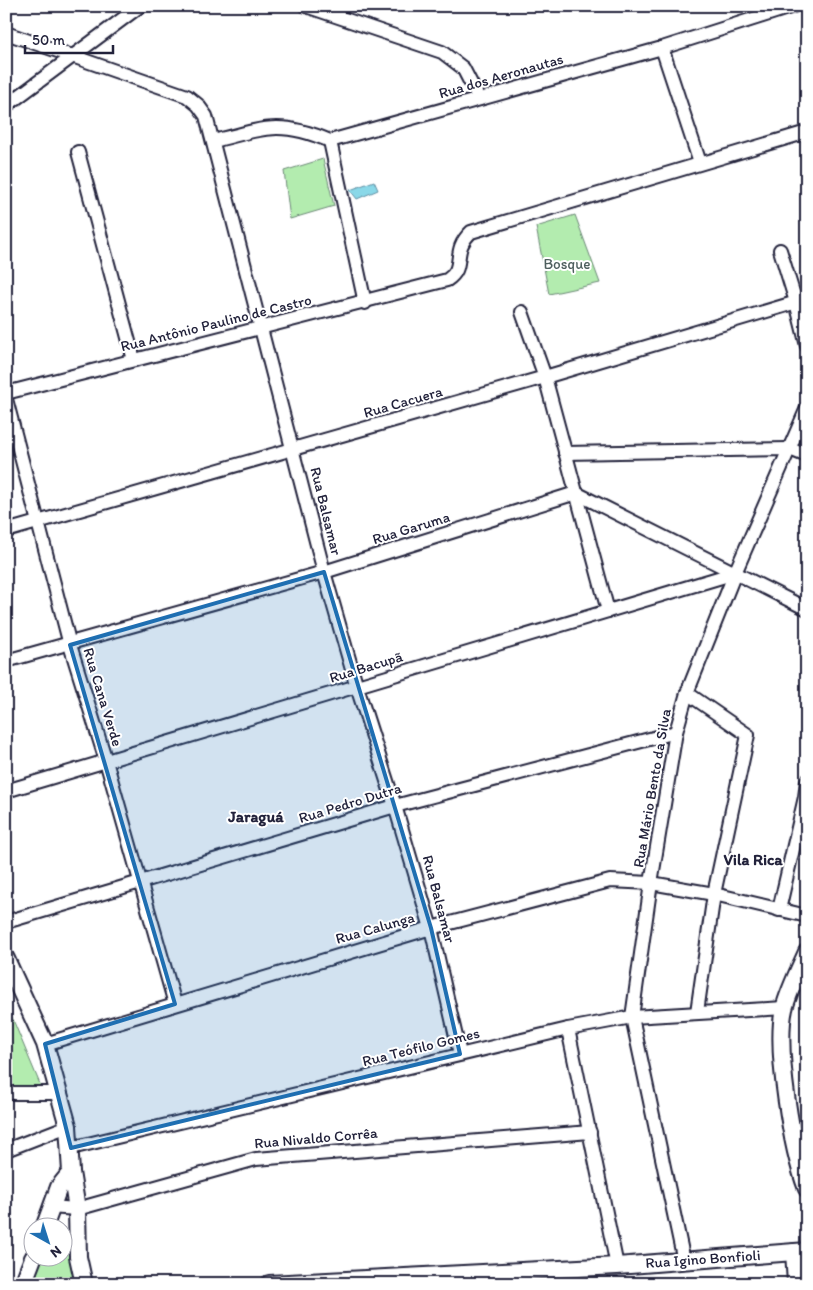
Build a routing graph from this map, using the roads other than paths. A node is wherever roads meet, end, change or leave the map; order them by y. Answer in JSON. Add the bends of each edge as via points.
{"nodes":[{"id":1,"x":140,"y":6,"type":"edge"},
{"id":2,"x":306,"y":6,"type":"edge"},
{"id":3,"x":794,"y":6,"type":"edge"},
{"id":4,"x":6,"y":33,"type":"edge"},
{"id":5,"x":662,"y":48,"type":"junction"},
{"id":6,"x":74,"y":55,"type":"junction"},
{"id":7,"x":479,"y":99,"type":"junction"},
{"id":8,"x":6,"y":106,"type":"edge"},
{"id":9,"x":807,"y":132,"type":"edge"},
{"id":10,"x":214,"y":140,"type":"junction"},
{"id":11,"x":330,"y":141,"type":"junction"},
{"id":12,"x":78,"y":152,"type":"dead end"},
{"id":13,"x":700,"y":163,"type":"junction"},
{"id":14,"x":780,"y":250,"type":"dead end"},
{"id":15,"x":802,"y":300,"type":"edge"},
{"id":16,"x":365,"y":303,"type":"junction"},
{"id":17,"x":522,"y":312,"type":"dead end"},
{"id":18,"x":263,"y":329,"type":"junction"},
{"id":19,"x":807,"y":346,"type":"edge"},
{"id":20,"x":134,"y":360,"type":"junction"},
{"id":21,"x":545,"y":377,"type":"junction"},
{"id":22,"x":6,"y":394,"type":"edge"},
{"id":23,"x":6,"y":399,"type":"edge"},
{"id":24,"x":807,"y":408,"type":"edge"},
{"id":25,"x":790,"y":449,"type":"junction"},
{"id":26,"x":294,"y":450,"type":"junction"},
{"id":27,"x":565,"y":452,"type":"junction"},
{"id":28,"x":807,"y":456,"type":"edge"},
{"id":29,"x":576,"y":493,"type":"junction"},
{"id":30,"x":37,"y":522,"type":"junction"},
{"id":31,"x":6,"y":531,"type":"edge"},
{"id":32,"x":324,"y":572,"type":"junction"},
{"id":33,"x":735,"y":573,"type":"junction"},
{"id":34,"x":807,"y":609,"type":"edge"},
{"id":35,"x":608,"y":611,"type":"junction"},
{"id":36,"x":70,"y":645,"type":"junction"},
{"id":37,"x":6,"y":661,"type":"edge"},
{"id":38,"x":356,"y":687,"type":"junction"},
{"id":39,"x":687,"y":692,"type":"junction"},
{"id":40,"x":676,"y":732,"type":"junction"},
{"id":41,"x":106,"y":761,"type":"junction"},
{"id":42,"x":807,"y":781,"type":"edge"},
{"id":43,"x":6,"y":791,"type":"edge"},
{"id":44,"x":806,"y":797,"type":"edge"},
{"id":45,"x":395,"y":806,"type":"junction"},
{"id":46,"x":141,"y":883,"type":"junction"},
{"id":47,"x":651,"y":883,"type":"junction"},
{"id":48,"x":714,"y":894,"type":"junction"},
{"id":49,"x":778,"y":910,"type":"junction"},
{"id":50,"x":807,"y":916,"type":"edge"},
{"id":51,"x":6,"y":922,"type":"edge"},
{"id":52,"x":431,"y":928,"type":"junction"},
{"id":53,"x":807,"y":952,"type":"edge"},
{"id":54,"x":6,"y":958,"type":"edge"},
{"id":55,"x":175,"y":1004,"type":"junction"},
{"id":56,"x":784,"y":1008,"type":"junction"},
{"id":57,"x":697,"y":1012,"type":"junction"},
{"id":58,"x":632,"y":1017,"type":"junction"},
{"id":59,"x":568,"y":1029,"type":"junction"},
{"id":60,"x":45,"y":1044,"type":"junction"},
{"id":61,"x":460,"y":1054,"type":"junction"},
{"id":62,"x":6,"y":1093,"type":"edge"},
{"id":63,"x":60,"y":1093,"type":"junction"},
{"id":64,"x":68,"y":1126,"type":"junction"},
{"id":65,"x":590,"y":1132,"type":"junction"},
{"id":66,"x":71,"y":1148,"type":"junction"},
{"id":67,"x":6,"y":1150,"type":"edge"},
{"id":68,"x":71,"y":1172,"type":"junction"},
{"id":69,"x":807,"y":1189,"type":"edge"},
{"id":70,"x":50,"y":1207,"type":"junction"},
{"id":71,"x":77,"y":1209,"type":"junction"},
{"id":72,"x":47,"y":1218,"type":"edge"},
{"id":73,"x":801,"y":1252,"type":"edge"},
{"id":74,"x":684,"y":1261,"type":"junction"},
{"id":75,"x":617,"y":1266,"type":"junction"},
{"id":76,"x":29,"y":1268,"type":"edge"},
{"id":77,"x":427,"y":1280,"type":"edge"},
{"id":78,"x":85,"y":1283,"type":"edge"},
{"id":79,"x":23,"y":1284,"type":"edge"},
{"id":80,"x":269,"y":1284,"type":"edge"},
{"id":81,"x":796,"y":1284,"type":"edge"}],
"edges":[{"from":1,"to":6,"type":"street"},
{"from":2,"to":7,"type":"street","via":[[442,52],[462,68]]},
{"from":3,"to":5,"type":"street","name":"Rua dos Aeronautas"},
{"from":4,"to":6,"type":"street","name":"Rua Balsamar"},
{"from":5,"to":7,"type":"street","name":"Rua dos Aeronautas"},
{"from":5,"to":13,"type":"street"},
{"from":6,"to":8,"type":"street"},
{"from":6,"to":10,"type":"street","name":"Rua Balsamar","via":[[187,96],[206,116]]},
{"from":7,"to":11,"type":"street","name":"Rua dos Aeronautas"},
{"from":9,"to":13,"type":"street"},
{"from":10,"to":11,"type":"street","via":[[268,127],[292,128]]},
{"from":10,"to":18,"type":"street","name":"Rua Balsamar"},
{"from":11,"to":16,"type":"street"},
{"from":12,"to":20,"type":"street"},
{"from":13,"to":16,"type":"street","name":"Rua Antônio Paulino de Castro","via":[[471,232],[458,249],[455,275]]},
{"from":14,"to":15,"type":"street"},
{"from":15,"to":19,"type":"street"},
{"from":15,"to":21,"type":"street","name":"Rua Cacuera"},
{"from":16,"to":18,"type":"street","name":"Rua Antônio Paulino de Castro"},
{"from":17,"to":21,"type":"street"},
{"from":18,"to":20,"type":"street","name":"Rua Antônio Paulino de Castro"},
{"from":18,"to":26,"type":"street","name":"Rua Balsamar"},
{"from":20,"to":22,"type":"street","name":"Rua Antônio Paulino de Castro"},
{"from":21,"to":26,"type":"street","name":"Rua Cacuera"},
{"from":21,"to":27,"type":"street"},
{"from":23,"to":30,"type":"street","name":"Rua Cana Verde"},
{"from":24,"to":25,"type":"street","name":"Rua Mário Bento da Silva"},
{"from":25,"to":27,"type":"street"},
{"from":25,"to":28,"type":"street"},
{"from":25,"to":33,"type":"street","name":"Rua Mário Bento da Silva"},
{"from":26,"to":30,"type":"street","name":"Rua Cacuera"},
{"from":26,"to":32,"type":"street","name":"Rua Balsamar"},
{"from":27,"to":29,"type":"street"},
{"from":29,"to":32,"type":"street","name":"Rua Garuma"},
{"from":29,"to":33,"type":"street"},
{"from":29,"to":35,"type":"street"},
{"from":30,"to":31,"type":"street","name":"Rua Cacuera"},
{"from":30,"to":36,"type":"street","name":"Rua Cana Verde"},
{"from":32,"to":36,"type":"street","name":"Rua Garuma"},
{"from":32,"to":38,"type":"street","name":"Rua Balsamar"},
{"from":33,"to":34,"type":"street"},
{"from":33,"to":35,"type":"street","name":"Rua Bacupã"},
{"from":33,"to":39,"type":"street","name":"Rua Mário Bento da Silva"},
{"from":35,"to":38,"type":"street","name":"Rua Bacupã"},
{"from":36,"to":37,"type":"street","name":"Rua Garuma"},
{"from":36,"to":41,"type":"street","name":"Rua Cana Verde"},
{"from":38,"to":41,"type":"street","name":"Rua Bacupã"},
{"from":38,"to":45,"type":"street","name":"Rua Balsamar"},
{"from":39,"to":40,"type":"street","name":"Rua Mário Bento da Silva"},
{"from":39,"to":48,"type":"street","via":[[748,735]]},
{"from":40,"to":45,"type":"street","name":"Rua Pedro Dutra"},
{"from":40,"to":47,"type":"street","name":"Rua Mário Bento da Silva"},
{"from":41,"to":43,"type":"street","name":"Rua Bacupã"},
{"from":41,"to":46,"type":"street","name":"Rua Cana Verde"},
{"from":42,"to":44,"type":"street"},
{"from":44,"to":49,"type":"street"},
{"from":45,"to":46,"type":"street","name":"Rua Pedro Dutra"},
{"from":45,"to":52,"type":"street","name":"Rua Balsamar"},
{"from":46,"to":51,"type":"street","name":"Rua Pedro Dutra"},
{"from":46,"to":55,"type":"street","name":"Rua Cana Verde"},
{"from":47,"to":48,"type":"street","name":"Rua Calunga"},
{"from":47,"to":52,"type":"street","name":"Rua Calunga","via":[[610,881]]},
{"from":47,"to":58,"type":"street","name":"Rua Mário Bento da Silva"},
{"from":48,"to":49,"type":"street","name":"Rua Calunga"},
{"from":48,"to":57,"type":"street"},
{"from":49,"to":50,"type":"street","name":"Rua Calunga"},
{"from":52,"to":55,"type":"street","name":"Rua Calunga"},
{"from":52,"to":61,"type":"street","name":"Rua Balsamar"},
{"from":53,"to":56,"type":"street"},
{"from":54,"to":60,"type":"street"},
{"from":55,"to":60,"type":"street","name":"Rua Calunga"},
{"from":56,"to":57,"type":"street","name":"Rua Teófilo Gomes"},
{"from":56,"to":69,"type":"street","via":[[781,1038],[790,1120],[798,1166]]},
{"from":57,"to":58,"type":"street","name":"Rua Teófilo Gomes"},
{"from":58,"to":59,"type":"street","name":"Rua Teófilo Gomes"},
{"from":58,"to":74,"type":"street"},
{"from":59,"to":61,"type":"street","name":"Rua Teófilo Gomes"},
{"from":59,"to":65,"type":"street"},
{"from":60,"to":63,"type":"street"},
{"from":61,"to":66,"type":"street","name":"Rua Teófilo Gomes"},
{"from":62,"to":63,"type":"street"},
{"from":63,"to":64,"type":"street"},
{"from":64,"to":66,"type":"street"},
{"from":64,"to":67,"type":"street"},
{"from":65,"to":71,"type":"street","name":"Rua Nivaldo Corrêa","via":[[256,1159]]},
{"from":65,"to":75,"type":"street"},
{"from":66,"to":68,"type":"street"},
{"from":68,"to":70,"type":"street","via":[[59,1187]]},
{"from":68,"to":71,"type":"street"},
{"from":70,"to":71,"type":"street","name":"Rua Nivaldo Corrêa"},
{"from":70,"to":72,"type":"street"},
{"from":71,"to":78,"type":"street","via":[[78,1258]]},
{"from":73,"to":74,"type":"street","name":"Rua Igino Bonfioli"},
{"from":73,"to":81,"type":"street"},
{"from":74,"to":75,"type":"street","name":"Rua Igino Bonfioli"},
{"from":75,"to":77,"type":"street","name":"Rua Igino Bonfioli"},
{"from":76,"to":79,"type":"street"},
{"from":77,"to":80,"type":"street","name":"Rua Igino Bonfioli"}]}
